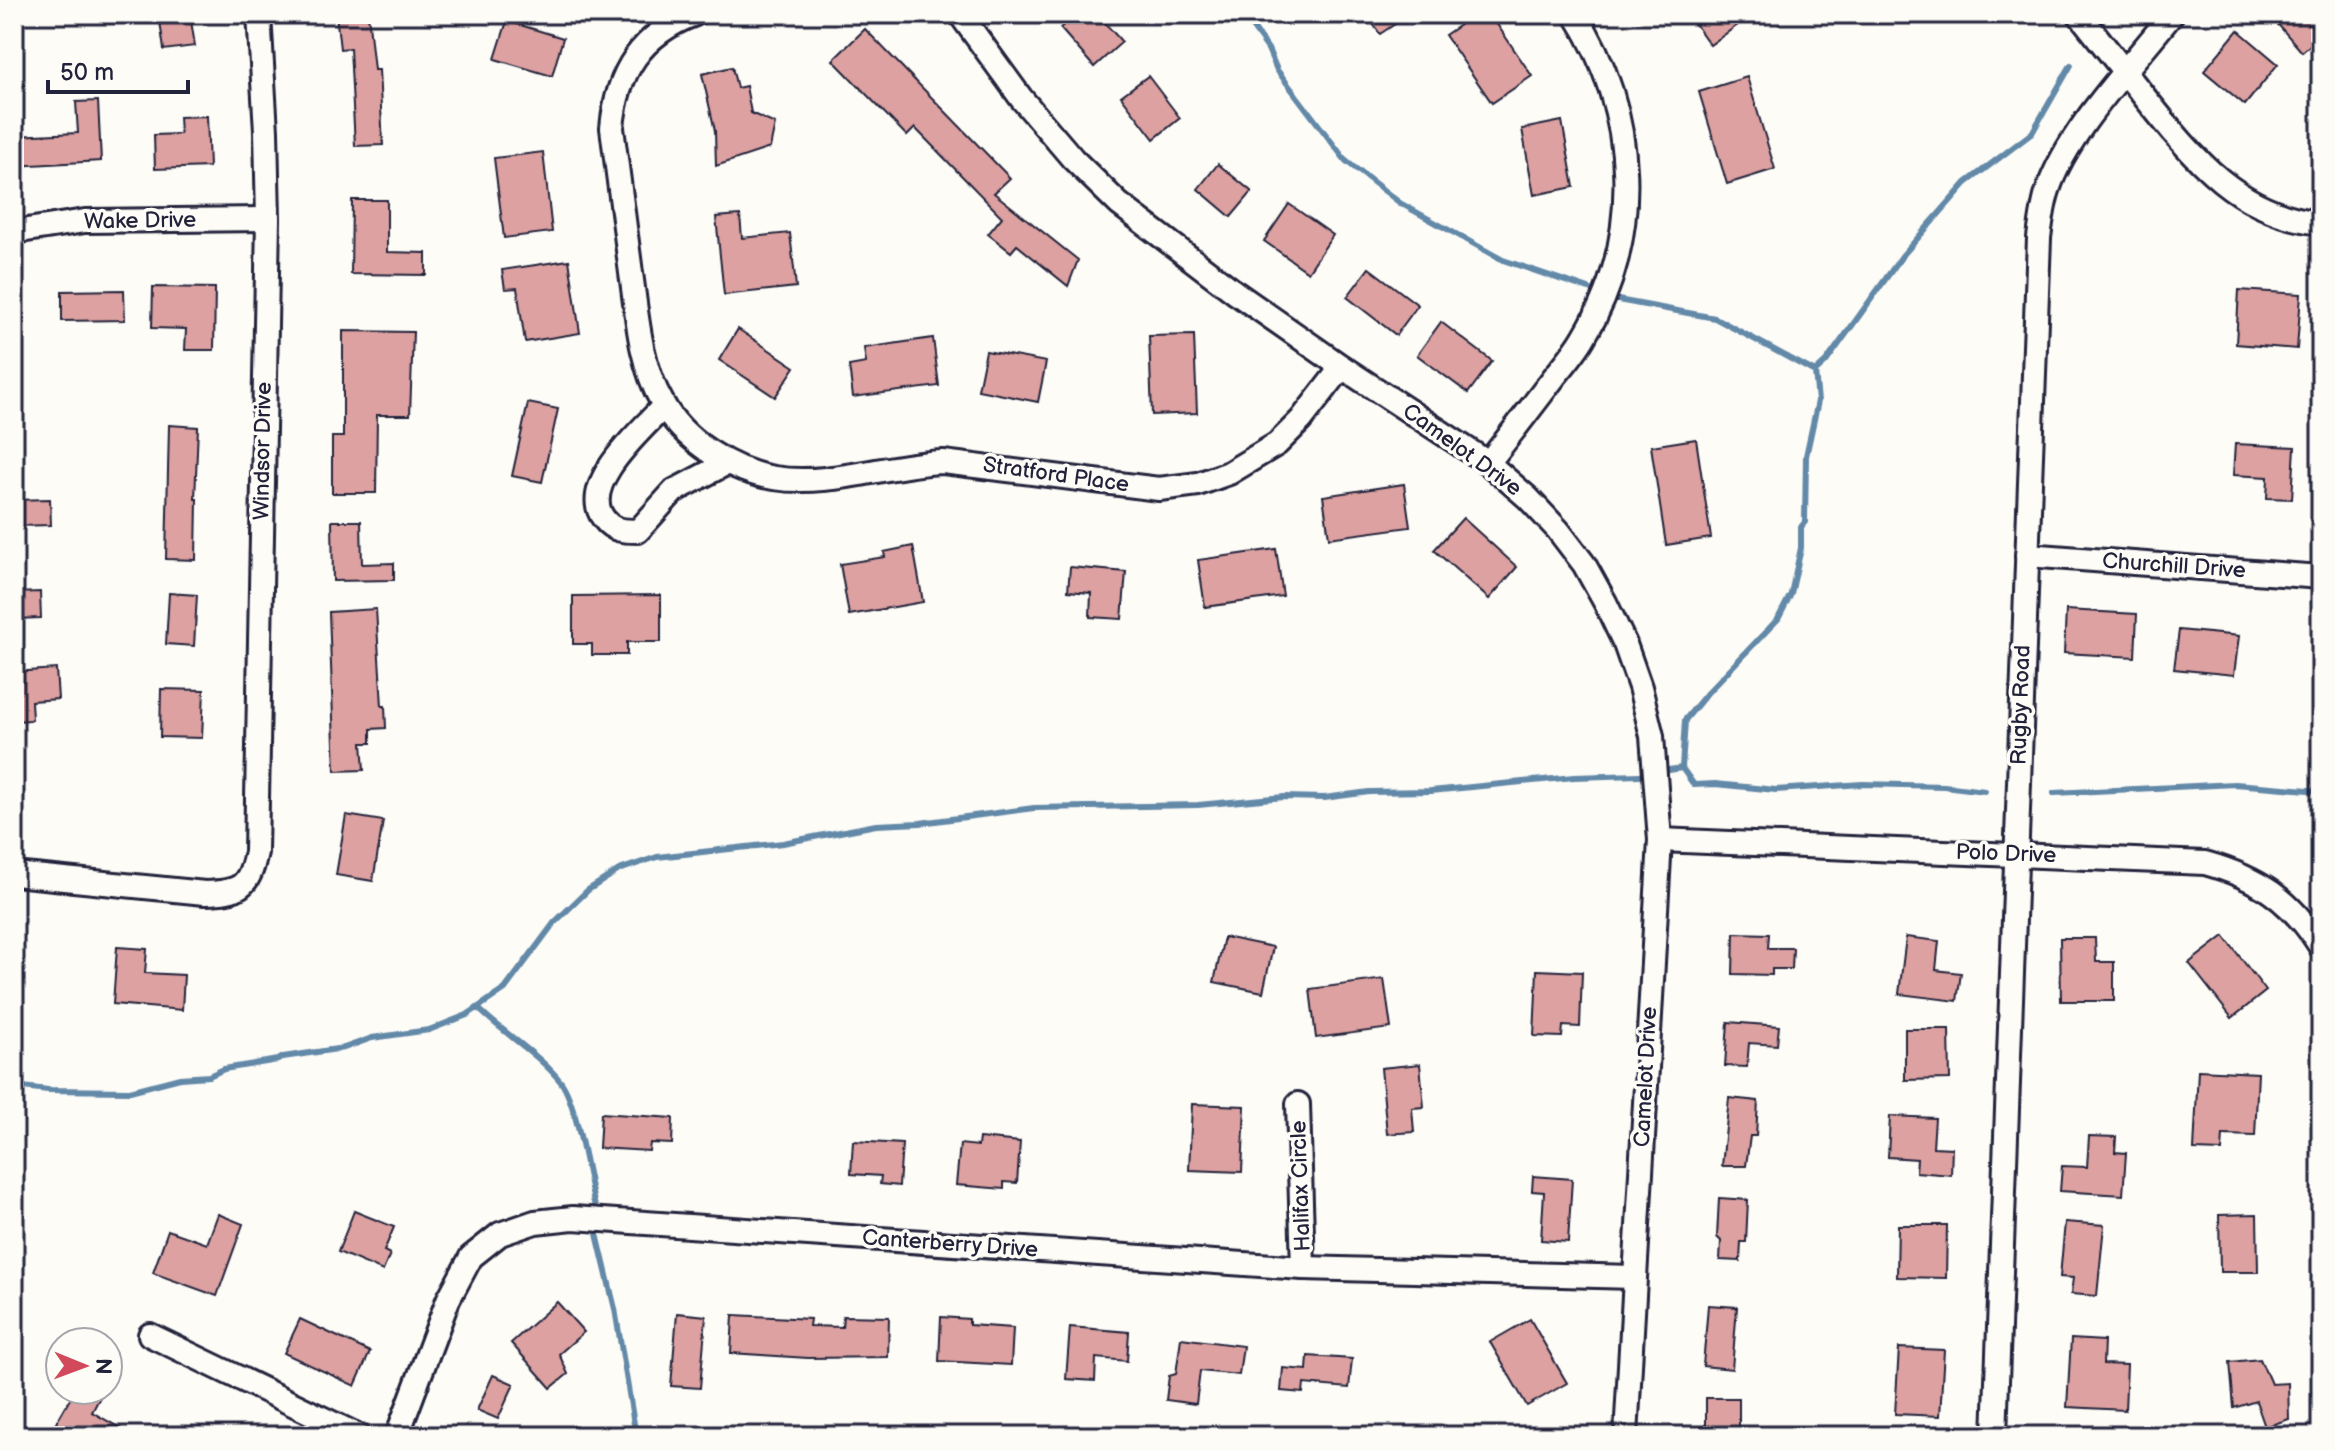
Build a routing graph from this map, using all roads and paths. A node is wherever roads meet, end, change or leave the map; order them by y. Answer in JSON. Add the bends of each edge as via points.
{"nodes":[{"id":1,"x":259,"y":14,"type":"edge"},
{"id":2,"x":695,"y":14,"type":"edge"},
{"id":3,"x":960,"y":14,"type":"edge"},
{"id":4,"x":1575,"y":14,"type":"edge"},
{"id":5,"x":2079,"y":14,"type":"edge"},
{"id":6,"x":2172,"y":14,"type":"edge"},
{"id":7,"x":2125,"y":73,"type":"junction"},
{"id":8,"x":268,"y":219,"type":"junction"},
{"id":9,"x":2321,"y":223,"type":"edge"},
{"id":10,"x":14,"y":232,"type":"edge"},
{"id":11,"x":1342,"y":367,"type":"junction"},
{"id":12,"x":664,"y":406,"type":"junction"},
{"id":13,"x":727,"y":463,"type":"junction"},
{"id":14,"x":1488,"y":463,"type":"junction"},
{"id":15,"x":2027,"y":555,"type":"junction"},
{"id":16,"x":2321,"y":577,"type":"edge"},
{"id":17,"x":1660,"y":840,"type":"junction"},
{"id":18,"x":2016,"y":854,"type":"junction"},
{"id":19,"x":14,"y":874,"type":"edge"},
{"id":20,"x":2321,"y":947,"type":"edge"},
{"id":21,"x":1298,"y":1104,"type":"dead end"},
{"id":22,"x":1303,"y":1268,"type":"junction"},
{"id":23,"x":1634,"y":1277,"type":"junction"},
{"id":24,"x":150,"y":1335,"type":"dead end"},
{"id":25,"x":359,"y":1436,"type":"edge"},
{"id":26,"x":397,"y":1436,"type":"edge"},
{"id":27,"x":1626,"y":1436,"type":"edge"},
{"id":28,"x":1995,"y":1436,"type":"edge"}],
"edges":[{"from":1,"to":8,"type":"street","name":"Windsor Drive"},
{"from":2,"to":12,"type":"street","name":"Stratford Place","via":[[660,31],[639,52],[622,77],[612,128],[639,331]]},
{"from":3,"to":11,"type":"street","name":"Camelot Drive","via":[[1021,98],[1119,204]]},
{"from":4,"to":14,"type":"street","via":[[1590,36],[1622,123],[1623,224],[1611,279],[1584,338]]},
{"from":5,"to":7,"type":"street"},
{"from":6,"to":7,"type":"street","name":"Rugby Road"},
{"from":7,"to":9,"type":"street","via":[[2190,154],[2218,179],[2270,211]]},
{"from":7,"to":15,"type":"street","name":"Rugby Road","via":[[2064,158],[2043,210]]},
{"from":8,"to":10,"type":"street","name":"Wake Drive","via":[[85,221]]},
{"from":8,"to":19,"type":"street","name":"Windsor Drive","via":[[253,870],[244,885],[205,893]]},
{"from":11,"to":13,"type":"street","name":"Stratford Place","via":[[1277,444],[1229,473],[1198,484],[1159,489],[943,462],[814,480],[774,478]]},
{"from":11,"to":14,"type":"street","name":"Camelot Drive"},
{"from":12,"to":13,"type":"street","name":"Stratford Place","via":[[702,446]]},
{"from":12,"to":13,"type":"street","via":[[612,462],[597,492],[598,511],[606,522],[620,531],[638,531],[674,491]]},
{"from":14,"to":17,"type":"street","name":"Camelot Drive","via":[[1558,530],[1605,602],[1630,659],[1649,724]]},
{"from":15,"to":16,"type":"street","name":"Churchill Drive"},
{"from":15,"to":18,"type":"street","name":"Rugby Road"},
{"from":17,"to":18,"type":"street","name":"Polo Drive"},
{"from":17,"to":23,"type":"street","name":"Camelot Drive"},
{"from":18,"to":20,"type":"street","name":"Polo Drive","via":[[2205,863],[2237,872],[2286,904]]},
{"from":18,"to":28,"type":"street","name":"Rugby Road"},
{"from":21,"to":22,"type":"street","name":"Halifax Circle"},
{"from":22,"to":23,"type":"street","name":"Canterberry Drive"},
{"from":22,"to":26,"type":"street","name":"Canterberry Drive","via":[[573,1218],[535,1222],[500,1234],[471,1257],[448,1300]]},
{"from":23,"to":27,"type":"street","name":"Camelot Drive"},
{"from":24,"to":25,"type":"street"}]}
